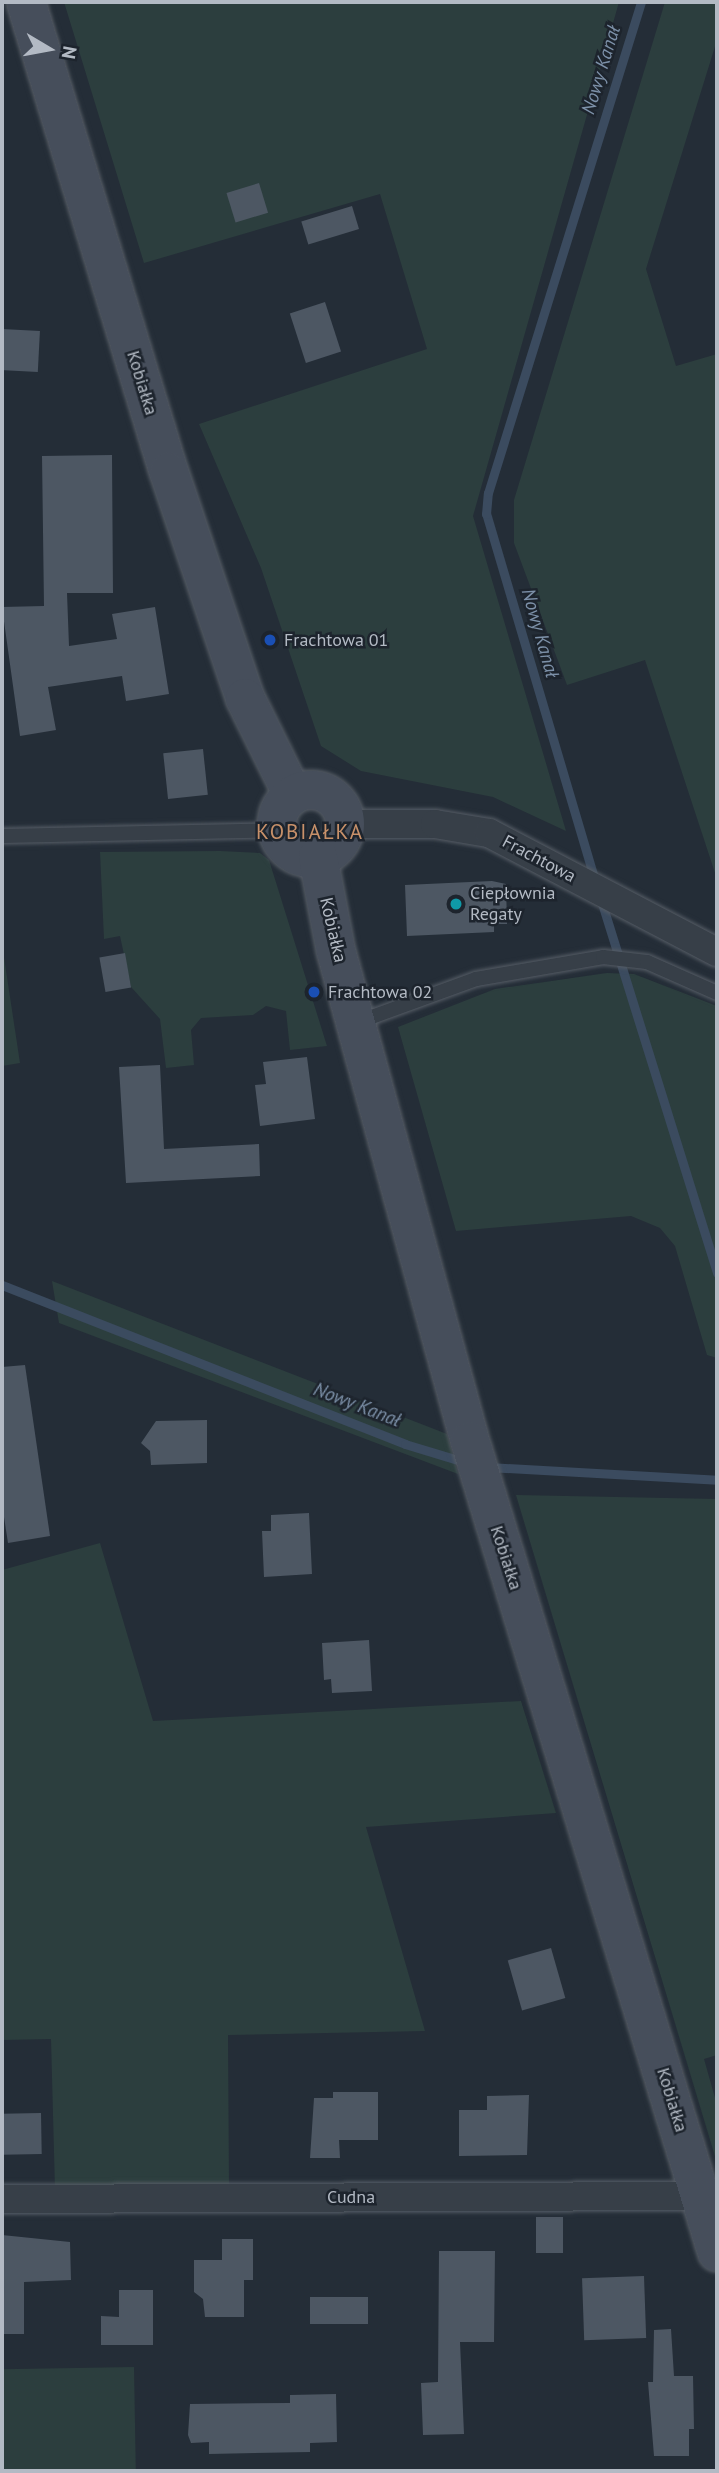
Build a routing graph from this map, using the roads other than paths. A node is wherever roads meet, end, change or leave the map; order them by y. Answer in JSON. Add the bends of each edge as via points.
{"nodes":[{"id":1,"x":26,"y":2,"type":"edge"},
{"id":2,"x":293,"y":795,"type":"junction"},
{"id":3,"x":345,"y":824,"type":"junction"},
{"id":4,"x":278,"y":831,"type":"junction"},
{"id":5,"x":2,"y":836,"type":"edge"},
{"id":6,"x":318,"y":857,"type":"junction"},
{"id":7,"x":717,"y":952,"type":"edge"},
{"id":8,"x":717,"y":993,"type":"edge"},
{"id":9,"x":357,"y":1023,"type":"junction"},
{"id":10,"x":701,"y":2196,"type":"junction"},
{"id":11,"x":2,"y":2199,"type":"edge"},
{"id":12,"x":717,"y":2252,"type":"edge"}],
"edges":[{"from":1,"to":2,"type":"street","name":"Kobiałka","via":[[169,472],[245,698]]},
{"from":2,"to":3,"type":"street","via":[[318,790],[330,795]]},
{"from":2,"to":4,"type":"street","via":[[283,805]]},
{"from":3,"to":6,"type":"street","via":[[340,843]]},
{"from":3,"to":7,"type":"street","name":"Frachtowa","via":[[475,829],[549,862],[662,927]]},
{"from":4,"to":5,"type":"lane"},
{"from":4,"to":6,"type":"street","via":[[292,852]]},
{"from":6,"to":9,"type":"street","name":"Kobiałka"},
{"from":8,"to":9,"type":"lane","via":[[626,957],[603,957],[477,979]]},
{"from":9,"to":10,"type":"street","name":"Kobiałka","via":[[470,1441]]},
{"from":10,"to":11,"type":"street","name":"Cudna"},
{"from":10,"to":12,"type":"street","name":"Kobiałka"}]}
